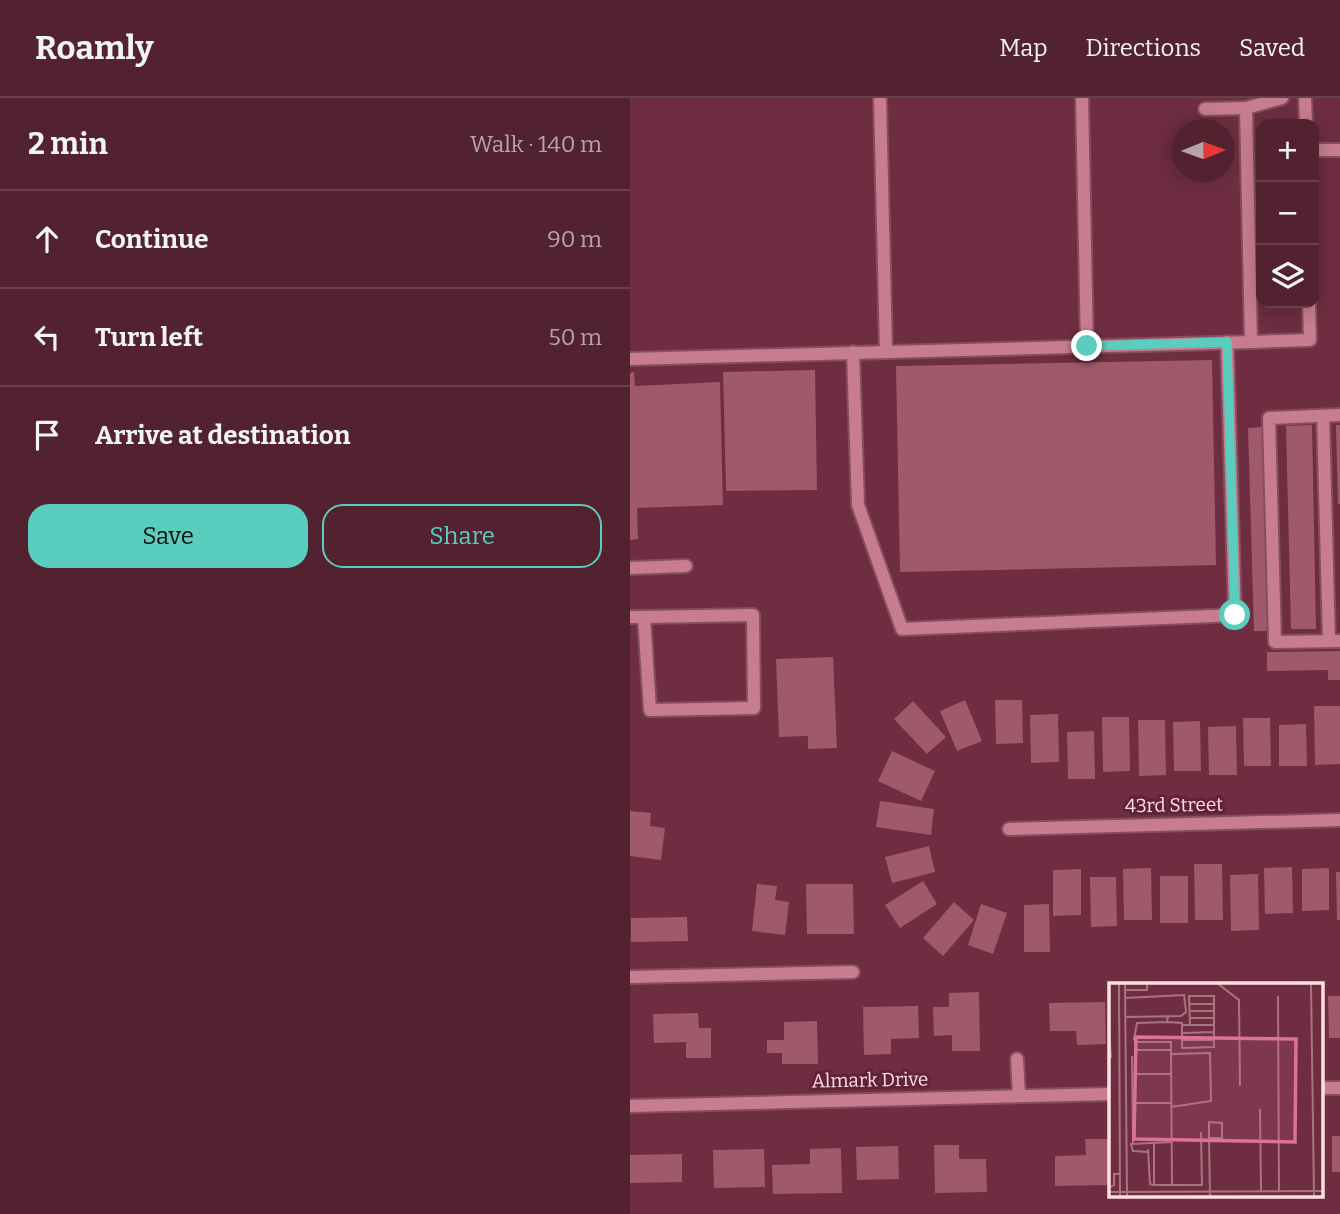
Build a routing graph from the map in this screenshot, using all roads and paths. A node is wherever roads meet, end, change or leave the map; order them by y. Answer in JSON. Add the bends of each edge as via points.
{"nodes":[{"id":1,"x":880,"y":98,"type":"edge"},
{"id":2,"x":1082,"y":98,"type":"edge"},
{"id":3,"x":1282,"y":98,"type":"edge"},
{"id":4,"x":1305,"y":98,"type":"edge"},
{"id":5,"x":1246,"y":108,"type":"junction"},
{"id":6,"x":1205,"y":109,"type":"dead end"},
{"id":7,"x":1306,"y":119,"type":"edge"},
{"id":8,"x":1319,"y":150,"type":"edge"},
{"id":9,"x":1340,"y":150,"type":"edge"},
{"id":10,"x":1309,"y":308,"type":"edge"},
{"id":11,"x":1227,"y":342,"type":"junction"},
{"id":12,"x":1251,"y":342,"type":"junction"},
{"id":13,"x":1087,"y":346,"type":"junction"},
{"id":14,"x":853,"y":352,"type":"junction"},
{"id":15,"x":886,"y":352,"type":"junction"},
{"id":16,"x":630,"y":359,"type":"edge"},
{"id":17,"x":1340,"y":415,"type":"edge"},
{"id":18,"x":1323,"y":416,"type":"junction"},
{"id":19,"x":686,"y":566,"type":"dead end"},
{"id":20,"x":630,"y":568,"type":"edge"},
{"id":21,"x":630,"y":617,"type":"edge"},
{"id":22,"x":644,"y":617,"type":"junction"},
{"id":23,"x":1335,"y":641,"type":"edge"},
{"id":24,"x":1340,"y":821,"type":"edge"},
{"id":25,"x":1009,"y":829,"type":"dead end"},
{"id":26,"x":853,"y":972,"type":"dead end"},
{"id":27,"x":630,"y":977,"type":"edge"},
{"id":28,"x":1017,"y":1059,"type":"dead end"},
{"id":29,"x":1322,"y":1088,"type":"edge"},
{"id":30,"x":1340,"y":1088,"type":"edge"},
{"id":31,"x":1109,"y":1094,"type":"edge"},
{"id":32,"x":1019,"y":1096,"type":"junction"},
{"id":33,"x":630,"y":1106,"type":"edge"}],
"edges":[{"from":1,"to":15,"type":"street"},
{"from":2,"to":13,"type":"street"},
{"from":3,"to":5,"type":"street"},
{"from":4,"to":7,"type":"street"},
{"from":5,"to":6,"type":"street"},
{"from":5,"to":12,"type":"street"},
{"from":8,"to":9,"type":"street"},
{"from":10,"to":12,"type":"street","via":[[1310,340]]},
{"from":11,"to":12,"type":"street"},
{"from":11,"to":13,"type":"street"},
{"from":11,"to":14,"type":"street","via":[[1235,615],[902,629],[858,505]]},
{"from":13,"to":15,"type":"street"},
{"from":14,"to":15,"type":"street"},
{"from":14,"to":16,"type":"street"},
{"from":17,"to":18,"type":"street"},
{"from":18,"to":23,"type":"street"},
{"from":18,"to":23,"type":"street","via":[[1269,418],[1275,642]]},
{"from":19,"to":20,"type":"street"},
{"from":21,"to":22,"type":"street"},
{"from":22,"to":22,"type":"street","via":[[753,615],[754,708],[650,710]]},
{"from":24,"to":25,"type":"street","name":"43rd Street"},
{"from":26,"to":27,"type":"street"},
{"from":28,"to":32,"type":"street"},
{"from":29,"to":30,"type":"street"},
{"from":31,"to":32,"type":"street","name":"Almark Drive"},
{"from":32,"to":33,"type":"street","name":"Almark Drive"}]}
